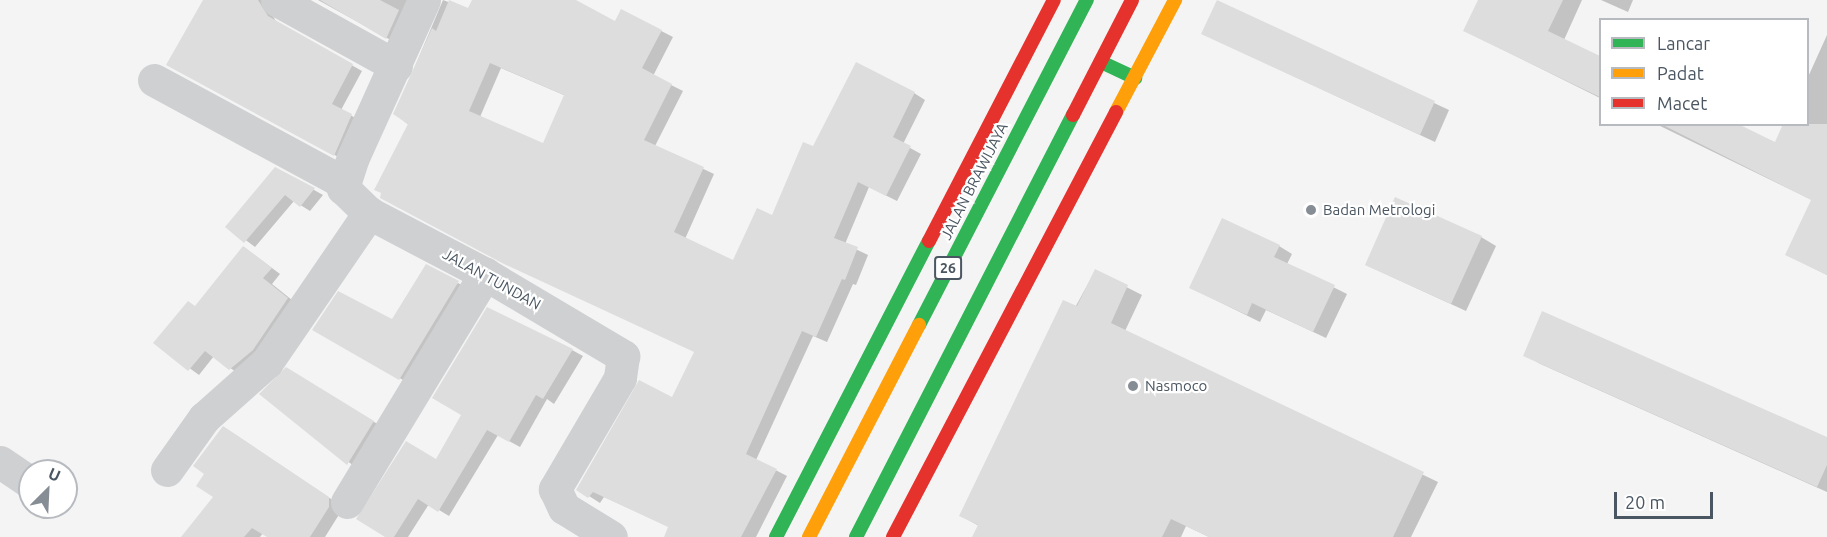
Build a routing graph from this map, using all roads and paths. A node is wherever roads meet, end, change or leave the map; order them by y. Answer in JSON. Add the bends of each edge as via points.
{"nodes":[{"id":1,"x":277,"y":0,"type":"edge"},
{"id":2,"x":424,"y":0,"type":"edge"},
{"id":3,"x":1054,"y":0,"type":"edge"},
{"id":4,"x":1087,"y":0,"type":"edge"},
{"id":5,"x":1132,"y":0,"type":"edge"},
{"id":6,"x":1175,"y":0,"type":"edge"},
{"id":7,"x":1101,"y":62,"type":"junction"},
{"id":8,"x":396,"y":66,"type":"junction"},
{"id":9,"x":1136,"y":78,"type":"junction"},
{"id":10,"x":154,"y":80,"type":"dead end"},
{"id":11,"x":342,"y":182,"type":"junction"},
{"id":12,"x":369,"y":213,"type":"junction"},
{"id":13,"x":485,"y":274,"type":"junction"},
{"id":14,"x":0,"y":462,"type":"edge"},
{"id":15,"x":167,"y":470,"type":"dead end"},
{"id":16,"x":18,"y":474,"type":"edge"},
{"id":17,"x":347,"y":502,"type":"dead end"},
{"id":18,"x":611,"y":537,"type":"edge"},
{"id":19,"x":776,"y":537,"type":"edge"},
{"id":20,"x":809,"y":537,"type":"edge"},
{"id":21,"x":856,"y":537,"type":"edge"},
{"id":22,"x":893,"y":537,"type":"edge"}],
"edges":[{"from":1,"to":8,"type":"street"},
{"from":2,"to":8,"type":"street"},
{"from":3,"to":19,"type":"main road"},
{"from":4,"to":20,"type":"main road","name":"JALAN BRAWIJAYA","number":"26"},
{"from":5,"to":7,"type":"main road"},
{"from":6,"to":9,"type":"main road"},
{"from":7,"to":9,"type":"main road"},
{"from":7,"to":21,"type":"main road"},
{"from":8,"to":11,"type":"street"},
{"from":9,"to":22,"type":"main road"},
{"from":10,"to":11,"type":"street"},
{"from":11,"to":12,"type":"street","name":"JALAN TUNDAN","via":[[346,194]]},
{"from":12,"to":13,"type":"street","name":"JALAN TUNDAN"},
{"from":12,"to":15,"type":"street","via":[[267,362],[204,418]]},
{"from":13,"to":17,"type":"street"},
{"from":13,"to":18,"type":"street","name":"JALAN TUNDAN","via":[[622,356],[620,378],[555,489],[564,508]]},
{"from":14,"to":16,"type":"street"}]}
